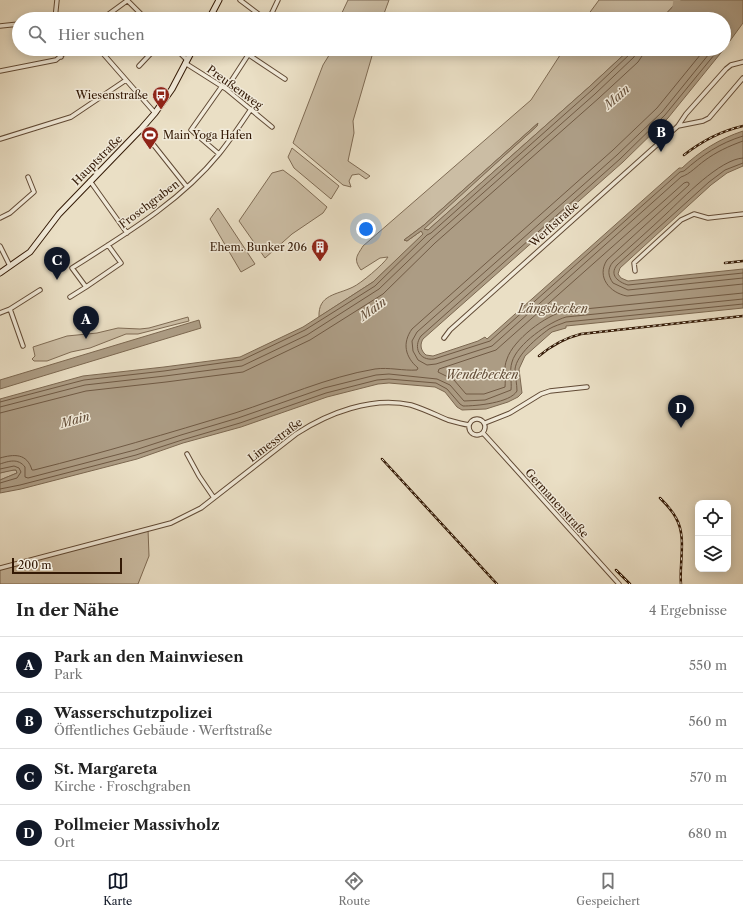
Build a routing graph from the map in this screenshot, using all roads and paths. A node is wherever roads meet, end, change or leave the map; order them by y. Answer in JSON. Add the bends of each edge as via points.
{"nodes":[{"id":1,"x":58,"y":0,"type":"edge"},
{"id":2,"x":128,"y":0,"type":"edge"},
{"id":3,"x":219,"y":0,"type":"edge"},
{"id":4,"x":240,"y":0,"type":"edge"},
{"id":5,"x":278,"y":0,"type":"edge"},
{"id":6,"x":57,"y":12,"type":"edge"},
{"id":7,"x":112,"y":12,"type":"edge"},
{"id":8,"x":139,"y":12,"type":"edge"},
{"id":9,"x":213,"y":12,"type":"edge"},
{"id":10,"x":256,"y":12,"type":"edge"},
{"id":11,"x":272,"y":12,"type":"edge"},
{"id":12,"x":12,"y":25,"type":"edge"},
{"id":13,"x":0,"y":26,"type":"edge"},
{"id":14,"x":105,"y":56,"type":"edge"},
{"id":15,"x":148,"y":56,"type":"edge"},
{"id":16,"x":181,"y":56,"type":"edge"},
{"id":17,"x":189,"y":56,"type":"edge"},
{"id":18,"x":248,"y":56,"type":"edge"},
{"id":19,"x":250,"y":56,"type":"edge"},
{"id":20,"x":61,"y":57,"type":"edge"},
{"id":21,"x":186,"y":62,"type":"junction"},
{"id":22,"x":743,"y":62,"type":"edge"},
{"id":23,"x":139,"y":66,"type":"dead end"},
{"id":24,"x":0,"y":71,"type":"edge"},
{"id":25,"x":743,"y":78,"type":"edge"},
{"id":26,"x":285,"y":79,"type":"dead end"},
{"id":27,"x":126,"y":80,"type":"junction"},
{"id":28,"x":224,"y":88,"type":"junction"},
{"id":29,"x":251,"y":109,"type":"junction"},
{"id":30,"x":155,"y":114,"type":"junction"},
{"id":31,"x":678,"y":126,"type":"junction"},
{"id":32,"x":272,"y":127,"type":"dead end"},
{"id":33,"x":141,"y":129,"type":"junction"},
{"id":34,"x":0,"y":139,"type":"edge"},
{"id":35,"x":219,"y":154,"type":"junction"},
{"id":36,"x":28,"y":177,"type":"dead end"},
{"id":37,"x":90,"y":181,"type":"junction"},
{"id":38,"x":187,"y":187,"type":"junction"},
{"id":39,"x":743,"y":214,"type":"edge"},
{"id":40,"x":0,"y":218,"type":"edge"},
{"id":41,"x":127,"y":233,"type":"junction"},
{"id":42,"x":108,"y":245,"type":"junction"},
{"id":43,"x":0,"y":246,"type":"edge"},
{"id":44,"x":10,"y":266,"type":"junction"},
{"id":45,"x":635,"y":271,"type":"dead end"},
{"id":46,"x":0,"y":274,"type":"edge"},
{"id":47,"x":86,"y":287,"type":"junction"},
{"id":48,"x":40,"y":290,"type":"dead end"},
{"id":49,"x":70,"y":298,"type":"dead end"},
{"id":50,"x":10,"y":309,"type":"junction"},
{"id":51,"x":0,"y":312,"type":"edge"},
{"id":52,"x":444,"y":338,"type":"dead end"},
{"id":53,"x":23,"y":346,"type":"dead end"},
{"id":54,"x":587,"y":387,"type":"dead end"},
{"id":55,"x":485,"y":424,"type":"junction"},
{"id":56,"x":469,"y":425,"type":"junction"},
{"id":57,"x":483,"y":433,"type":"junction"},
{"id":58,"x":187,"y":454,"type":"dead end"},
{"id":59,"x":214,"y":498,"type":"junction"},
{"id":60,"x":0,"y":568,"type":"edge"},
{"id":61,"x":618,"y":584,"type":"edge"}],
"edges":[{"from":1,"to":6,"type":"street"},
{"from":2,"to":7,"type":"street"},
{"from":2,"to":8,"type":"street"},
{"from":3,"to":9,"type":"street"},
{"from":4,"to":10,"type":"street"},
{"from":5,"to":11,"type":"street"},
{"from":12,"to":13,"type":"street"},
{"from":14,"to":27,"type":"street"},
{"from":15,"to":23,"type":"street"},
{"from":16,"to":21,"type":"street","name":"Preußenweg"},
{"from":17,"to":21,"type":"street","name":"Hauptstraße"},
{"from":18,"to":28,"type":"street"},
{"from":19,"to":26,"type":"street"},
{"from":20,"to":24,"type":"street"},
{"from":21,"to":28,"type":"street","name":"Preußenweg"},
{"from":21,"to":30,"type":"street","name":"Hauptstraße"},
{"from":22,"to":31,"type":"street","name":"Werftstraße","via":[[726,69]]},
{"from":25,"to":31,"type":"street","via":[[709,118]]},
{"from":27,"to":30,"type":"street"},
{"from":27,"to":34,"type":"street","via":[[71,117]]},
{"from":28,"to":29,"type":"street","name":"Preußenweg"},
{"from":28,"to":35,"type":"street","via":[[192,130]]},
{"from":29,"to":32,"type":"street","name":"Preußenweg"},
{"from":29,"to":35,"type":"street","name":"Froschgraben"},
{"from":30,"to":33,"type":"street","name":"Hauptstraße"},
{"from":31,"to":52,"type":"street","name":"Werftstraße","via":[[455,325]]},
{"from":33,"to":37,"type":"street","name":"Hauptstraße"},
{"from":33,"to":38,"type":"street"},
{"from":35,"to":38,"type":"street","name":"Froschgraben"},
{"from":36,"to":40,"type":"street","via":[[34,192],[10,213]]},
{"from":37,"to":41,"type":"street"},
{"from":37,"to":44,"type":"street","name":"Hauptstraße","via":[[59,214],[30,252]]},
{"from":38,"to":41,"type":"street","name":"Froschgraben"},
{"from":39,"to":45,"type":"street","via":[[708,218],[694,214],[681,220],[634,262]]},
{"from":41,"to":42,"type":"street","name":"Froschgraben"},
{"from":42,"to":47,"type":"street","via":[[121,264]]},
{"from":42,"to":47,"type":"street","name":"Froschgraben","via":[[72,268]]},
{"from":43,"to":44,"type":"street"},
{"from":44,"to":46,"type":"street","name":"Hauptstraße"},
{"from":47,"to":49,"type":"street"},
{"from":48,"to":50,"type":"street"},
{"from":50,"to":51,"type":"street"},
{"from":50,"to":53,"type":"street"},
{"from":54,"to":55,"type":"street","via":[[536,396],[510,413]]},
{"from":55,"to":56,"type":"street","via":[[476,418]]},
{"from":55,"to":57,"type":"street"},
{"from":56,"to":57,"type":"street","via":[[473,434]]},
{"from":56,"to":59,"type":"street","name":"Limesstraße","via":[[410,405],[374,404],[351,409],[320,419],[296,434]]},
{"from":57,"to":61,"type":"street","name":"Germanenstraße"},
{"from":58,"to":59,"type":"street"},
{"from":59,"to":60,"type":"street","name":"Limesstraße","via":[[201,508],[171,523]]}]}
